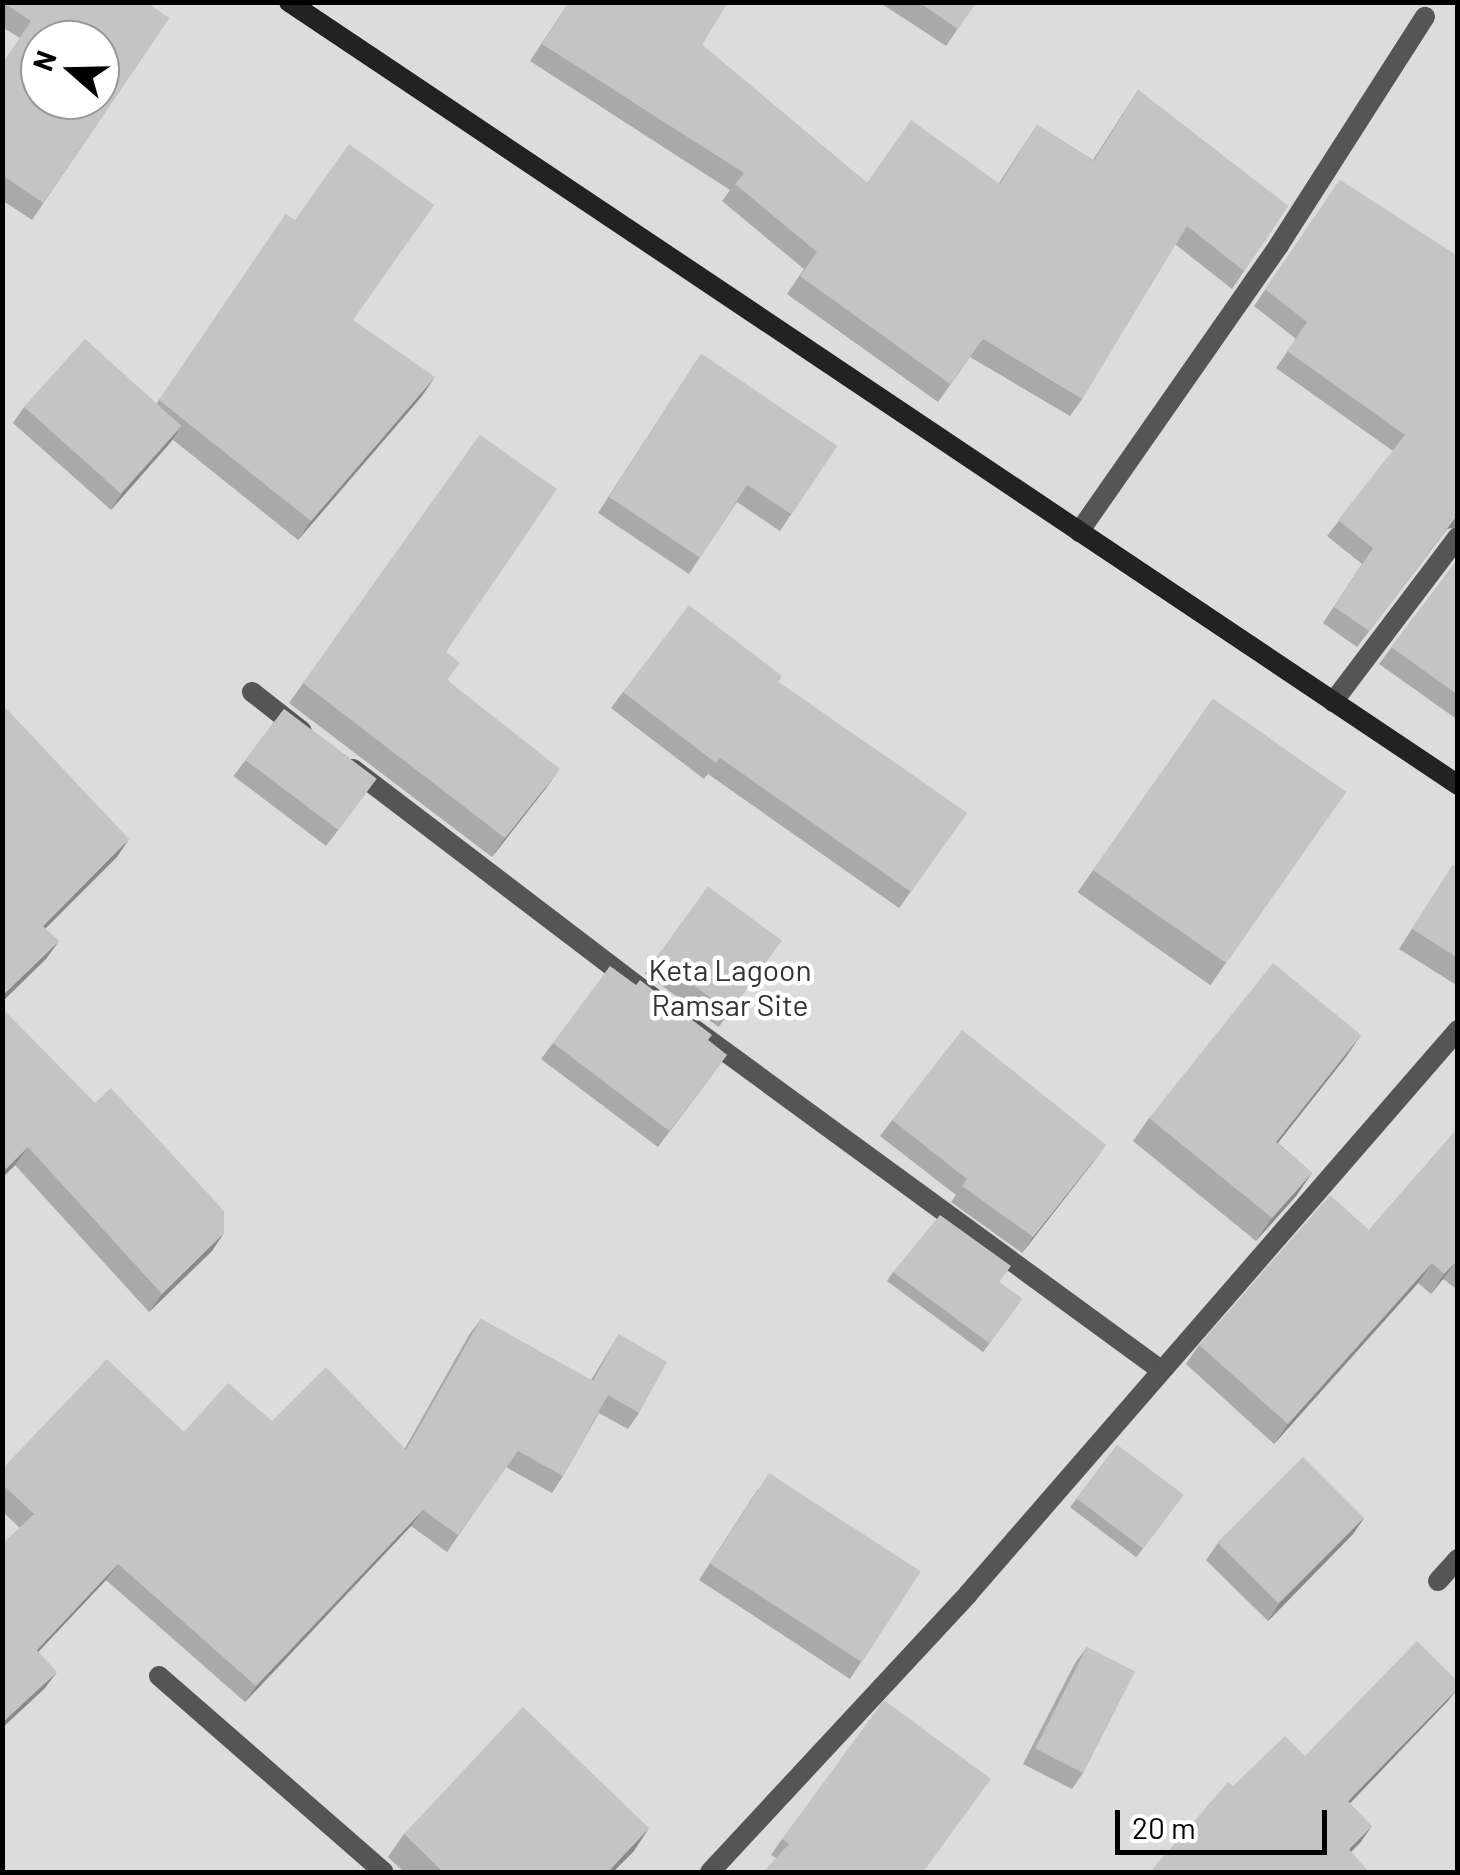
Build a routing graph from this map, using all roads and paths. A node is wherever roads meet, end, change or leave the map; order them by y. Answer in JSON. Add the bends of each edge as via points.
{"nodes":[{"id":1,"x":289,"y":2,"type":"edge"},
{"id":2,"x":1425,"y":17,"type":"dead end"},
{"id":3,"x":1079,"y":532,"type":"junction"},
{"id":4,"x":1458,"y":537,"type":"edge"},
{"id":5,"x":252,"y":692,"type":"dead end"},
{"id":6,"x":1333,"y":702,"type":"junction"},
{"id":7,"x":1458,"y":785,"type":"edge"},
{"id":8,"x":1458,"y":1030,"type":"edge"},
{"id":9,"x":1158,"y":1368,"type":"junction"},
{"id":10,"x":1458,"y":1559,"type":"edge"},
{"id":11,"x":1438,"y":1582,"type":"dead end"},
{"id":12,"x":160,"y":1676,"type":"dead end"},
{"id":13,"x":384,"y":1872,"type":"edge"},
{"id":14,"x":710,"y":1872,"type":"edge"}],
"edges":[{"from":1,"to":3,"type":"main road"},
{"from":2,"to":3,"type":"street","via":[[1279,245]]},
{"from":3,"to":6,"type":"main road"},
{"from":4,"to":6,"type":"street"},
{"from":5,"to":9,"type":"street","via":[[820,1126]]},
{"from":6,"to":7,"type":"main road"},
{"from":8,"to":9,"type":"street"},
{"from":9,"to":14,"type":"street","via":[[968,1594]]},
{"from":10,"to":11,"type":"street"},
{"from":12,"to":13,"type":"street"}]}
